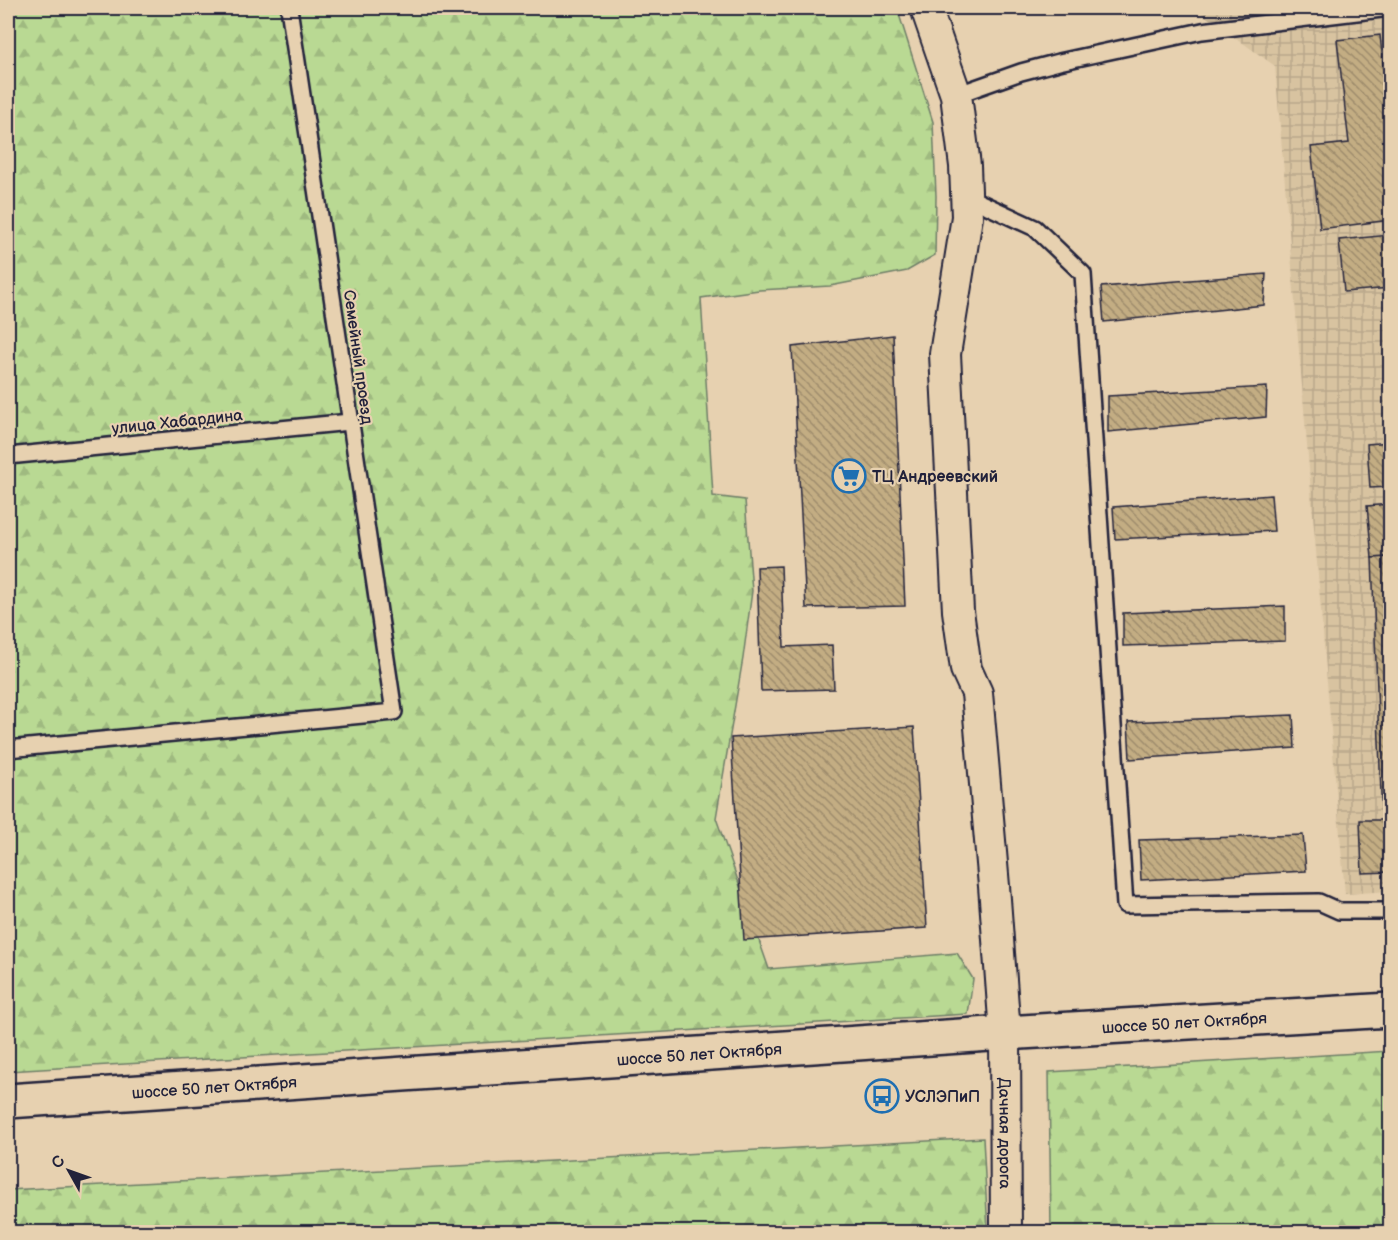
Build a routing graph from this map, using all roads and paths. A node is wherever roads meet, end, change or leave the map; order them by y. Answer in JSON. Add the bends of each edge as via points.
{"nodes":[{"id":1,"x":289,"y":8,"type":"edge"},
{"id":2,"x":926,"y":8,"type":"edge"},
{"id":3,"x":1390,"y":8,"type":"edge"},
{"id":4,"x":956,"y":95,"type":"junction"},
{"id":5,"x":966,"y":195,"type":"junction"},
{"id":6,"x":351,"y":422,"type":"junction"},
{"id":7,"x":8,"y":456,"type":"edge"},
{"id":8,"x":8,"y":749,"type":"edge"},
{"id":9,"x":1390,"y":911,"type":"edge"},
{"id":10,"x":1390,"y":1010,"type":"edge"},
{"id":11,"x":1005,"y":1033,"type":"junction"},
{"id":12,"x":8,"y":1101,"type":"edge"},
{"id":13,"x":1006,"y":1233,"type":"edge"}],
"edges":[{"from":1,"to":6,"type":"lane","name":"Семейный проезд"},
{"from":2,"to":4,"type":"street","name":"Дачная дорога"},
{"from":3,"to":4,"type":"lane","via":[[1202,31],[1059,62]]},
{"from":4,"to":5,"type":"street","name":"Дачная дорога"},
{"from":5,"to":9,"type":"lane","via":[[1035,228],[1083,274],[1125,905],[1319,902],[1339,911]]},
{"from":5,"to":11,"type":"street","name":"Дачная дорога","via":[[967,217],[945,354],[958,611],[966,669],[977,693]]},
{"from":6,"to":7,"type":"lane","name":"улица Хабардина"},
{"from":6,"to":8,"type":"lane","name":"Семейный проезд","via":[[393,712]]},
{"from":10,"to":11,"type":"street","name":"шоссе 50 лет Октября"},
{"from":11,"to":12,"type":"street","name":"шоссе 50 лет Октября"},
{"from":11,"to":13,"type":"street","name":"Дачная дорога"}]}
